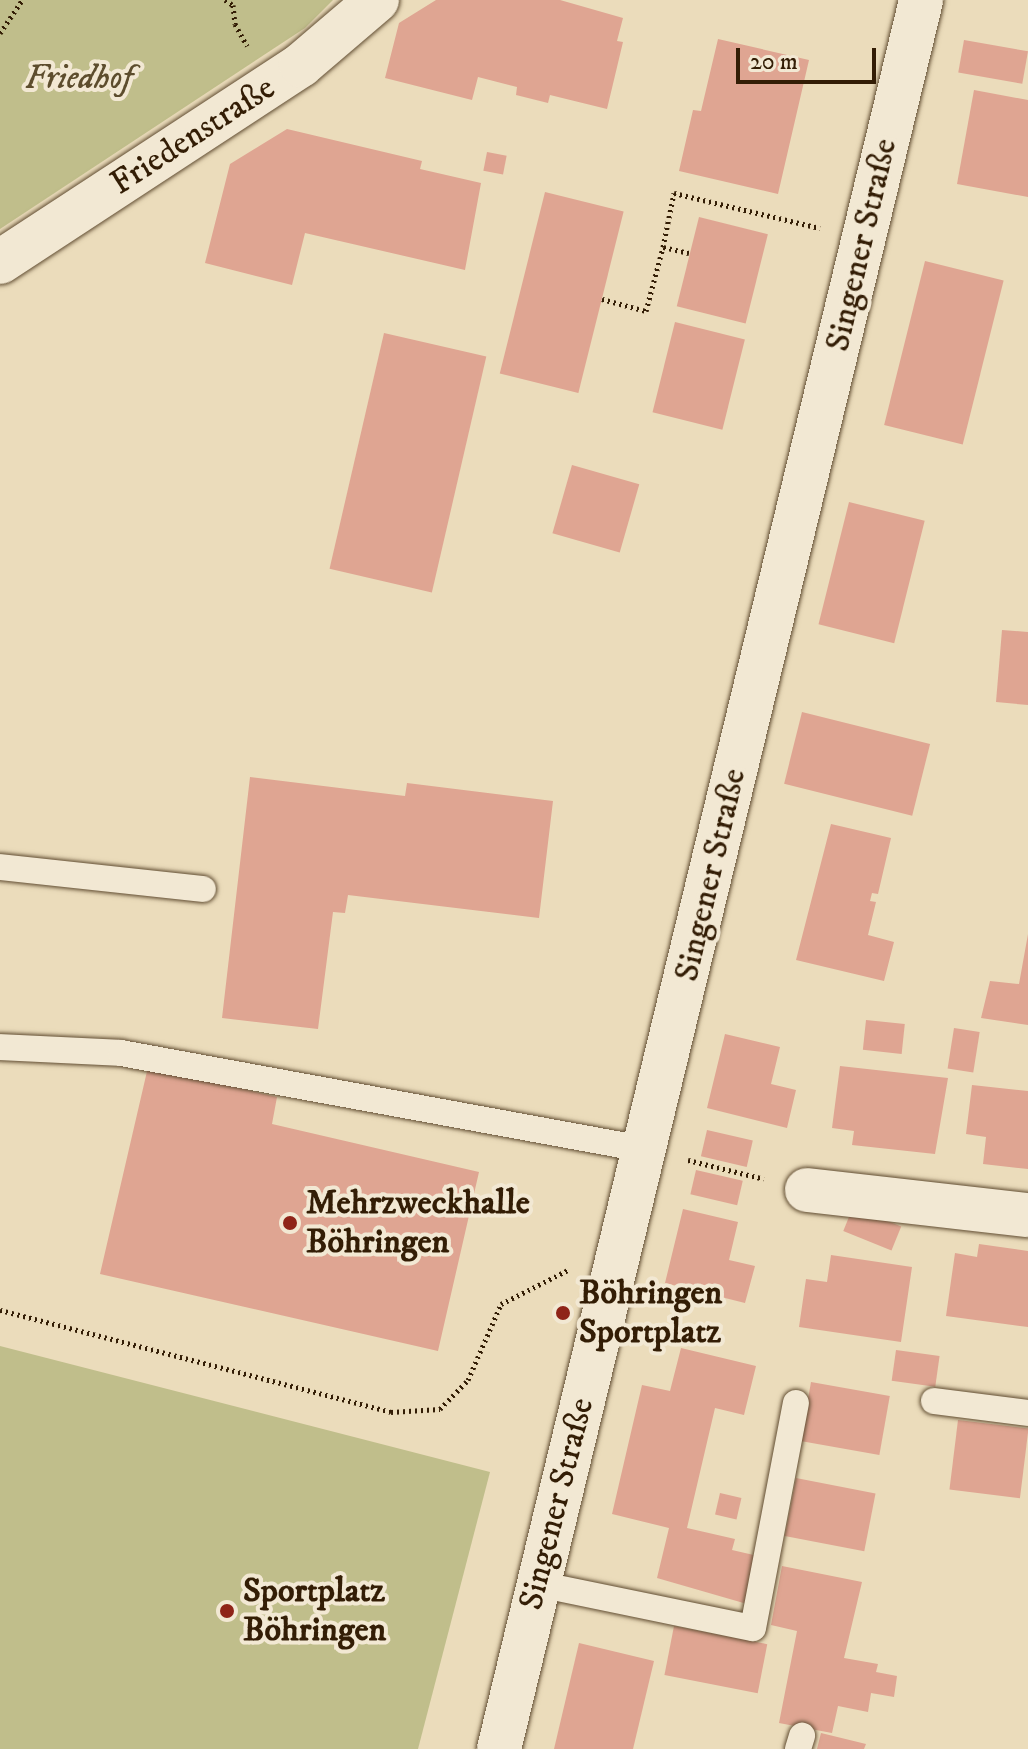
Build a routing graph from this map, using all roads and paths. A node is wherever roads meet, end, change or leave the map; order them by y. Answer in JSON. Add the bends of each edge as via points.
{"nodes":[{"id":1,"x":22,"y":0,"type":"edge"},
{"id":2,"x":225,"y":0,"type":"edge"},
{"id":3,"x":377,"y":0,"type":"edge"},
{"id":4,"x":921,"y":0,"type":"edge"},
{"id":5,"x":0,"y":12,"type":"edge"},
{"id":6,"x":10,"y":18,"type":"junction"},
{"id":7,"x":0,"y":33,"type":"edge"},
{"id":8,"x":254,"y":60,"type":"dead end"},
{"id":9,"x":864,"y":238,"type":"junction"},
{"id":10,"x":663,"y":247,"type":"junction"},
{"id":11,"x":689,"y":253,"type":"dead end"},
{"id":12,"x":0,"y":262,"type":"edge"},
{"id":13,"x":602,"y":299,"type":"dead end"},
{"id":14,"x":0,"y":867,"type":"edge"},
{"id":15,"x":203,"y":889,"type":"dead end"},
{"id":16,"x":0,"y":1047,"type":"edge"},
{"id":17,"x":643,"y":1149,"type":"junction"},
{"id":18,"x":807,"y":1190,"type":"joint"},
{"id":19,"x":1028,"y":1215,"type":"edge"},
{"id":20,"x":578,"y":1265,"type":"dead end"},
{"id":21,"x":0,"y":1310,"type":"edge"},
{"id":22,"x":934,"y":1401,"type":"dead end"},
{"id":23,"x":796,"y":1403,"type":"dead end"},
{"id":24,"x":1028,"y":1413,"type":"edge"},
{"id":25,"x":538,"y":1584,"type":"junction"},
{"id":26,"x":499,"y":1749,"type":"edge"}],
"edges":[{"from":1,"to":6,"type":"path"},
{"from":2,"to":8,"type":"path","via":[[233,5],[235,24]]},
{"from":3,"to":12,"type":"street","name":"Friedenstraße","via":[[301,65]]},
{"from":4,"to":9,"type":"street","name":"Singener Straße"},
{"from":5,"to":6,"type":"path"},
{"from":6,"to":7,"type":"path"},
{"from":9,"to":10,"type":"path","via":[[674,193]]},
{"from":9,"to":17,"type":"street","name":"Singener Straße"},
{"from":10,"to":11,"type":"path"},
{"from":10,"to":13,"type":"path","via":[[646,311]]},
{"from":14,"to":15,"type":"lane"},
{"from":16,"to":17,"type":"lane","via":[[121,1053]]},
{"from":17,"to":18,"type":"path"},
{"from":17,"to":25,"type":"street","name":"Singener Straße"},
{"from":18,"to":19,"type":"street"},
{"from":20,"to":21,"type":"path","via":[[501,1304],[468,1380],[440,1409],[391,1412]]},
{"from":22,"to":24,"type":"lane"},
{"from":23,"to":25,"type":"lane","via":[[753,1628]]},
{"from":25,"to":26,"type":"street","name":"Singener Straße"}]}
